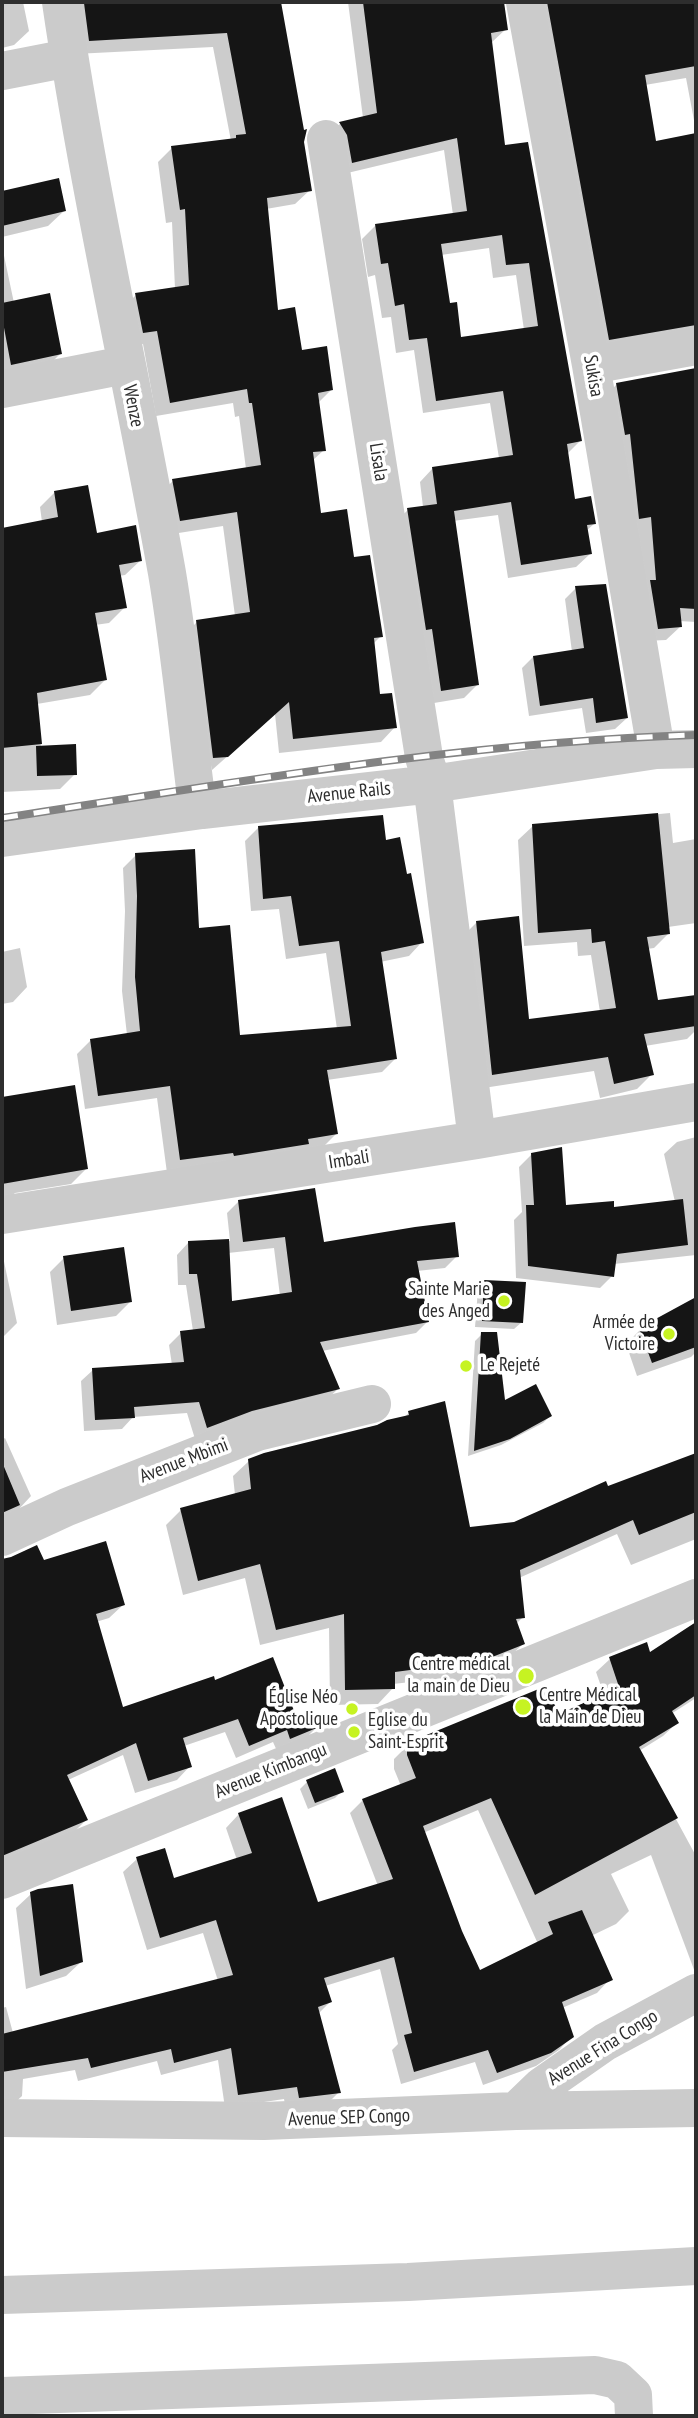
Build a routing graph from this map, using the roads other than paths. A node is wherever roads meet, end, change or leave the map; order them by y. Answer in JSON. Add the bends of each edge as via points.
{"nodes":[{"id":1,"x":61,"y":2,"type":"edge"},
{"id":2,"x":524,"y":2,"type":"edge"},
{"id":3,"x":69,"y":58,"type":"junction"},
{"id":4,"x":2,"y":71,"type":"edge"},
{"id":5,"x":326,"y":139,"type":"dead end"},
{"id":6,"x":696,"y":346,"type":"edge"},
{"id":7,"x":125,"y":365,"type":"junction"},
{"id":8,"x":591,"y":365,"type":"junction"},
{"id":9,"x":2,"y":389,"type":"edge"},
{"id":10,"x":696,"y":749,"type":"edge"},
{"id":11,"x":656,"y":750,"type":"junction"},
{"id":12,"x":432,"y":784,"type":"junction"},
{"id":13,"x":202,"y":810,"type":"junction"},
{"id":14,"x":2,"y":838,"type":"edge"},
{"id":15,"x":696,"y":1102,"type":"edge"},
{"id":16,"x":477,"y":1140,"type":"junction"},
{"id":17,"x":2,"y":1214,"type":"edge"},
{"id":18,"x":372,"y":1404,"type":"dead end"},
{"id":19,"x":2,"y":1537,"type":"edge"},
{"id":20,"x":696,"y":1598,"type":"edge"},
{"id":21,"x":2,"y":1880,"type":"edge"},
{"id":22,"x":696,"y":1993,"type":"edge"},
{"id":23,"x":696,"y":2108,"type":"edge"},
{"id":24,"x":516,"y":2111,"type":"junction"},
{"id":25,"x":2,"y":2118,"type":"edge"},
{"id":26,"x":696,"y":2266,"type":"edge"},
{"id":27,"x":2,"y":2295,"type":"edge"},
{"id":28,"x":2,"y":2396,"type":"edge"},
{"id":29,"x":230,"y":2403,"type":"edge"},
{"id":30,"x":634,"y":2416,"type":"edge"}],
"edges":[{"from":1,"to":3,"type":"street","name":"Wenze"},
{"from":2,"to":8,"type":"street","name":"Sukisa"},
{"from":3,"to":4,"type":"street"},
{"from":3,"to":7,"type":"street","name":"Wenze"},
{"from":5,"to":12,"type":"street","name":"Lisala","via":[[424,757]]},
{"from":6,"to":8,"type":"street"},
{"from":7,"to":9,"type":"street"},
{"from":7,"to":13,"type":"street","name":"Wenze","via":[[167,576],[195,788]]},
{"from":8,"to":11,"type":"street","name":"Sukisa"},
{"from":10,"to":11,"type":"street","name":"Avenue Rails"},
{"from":11,"to":12,"type":"street","name":"Avenue Rails"},
{"from":12,"to":13,"type":"street","name":"Avenue Rails"},
{"from":12,"to":16,"type":"street","name":"Lisala"},
{"from":13,"to":14,"type":"street","name":"Avenue Rails"},
{"from":15,"to":16,"type":"street","name":"Imbali"},
{"from":16,"to":17,"type":"street","name":"Imbali"},
{"from":18,"to":19,"type":"street","name":"Avenue Mbimi","via":[[257,1432]]},
{"from":20,"to":21,"type":"street","name":"Avenue Kimbangu"},
{"from":22,"to":24,"type":"street","name":"Avenue Fina Congo","via":[[606,2042],[542,2086]]},
{"from":23,"to":24,"type":"street","name":"Avenue SEP Congo"},
{"from":24,"to":25,"type":"street","name":"Avenue SEP Congo","via":[[264,2121]]},
{"from":26,"to":27,"type":"street"},
{"from":28,"to":29,"type":"street"},
{"from":29,"to":30,"type":"street","via":[[594,2375],[617,2380],[634,2395]]}]}
